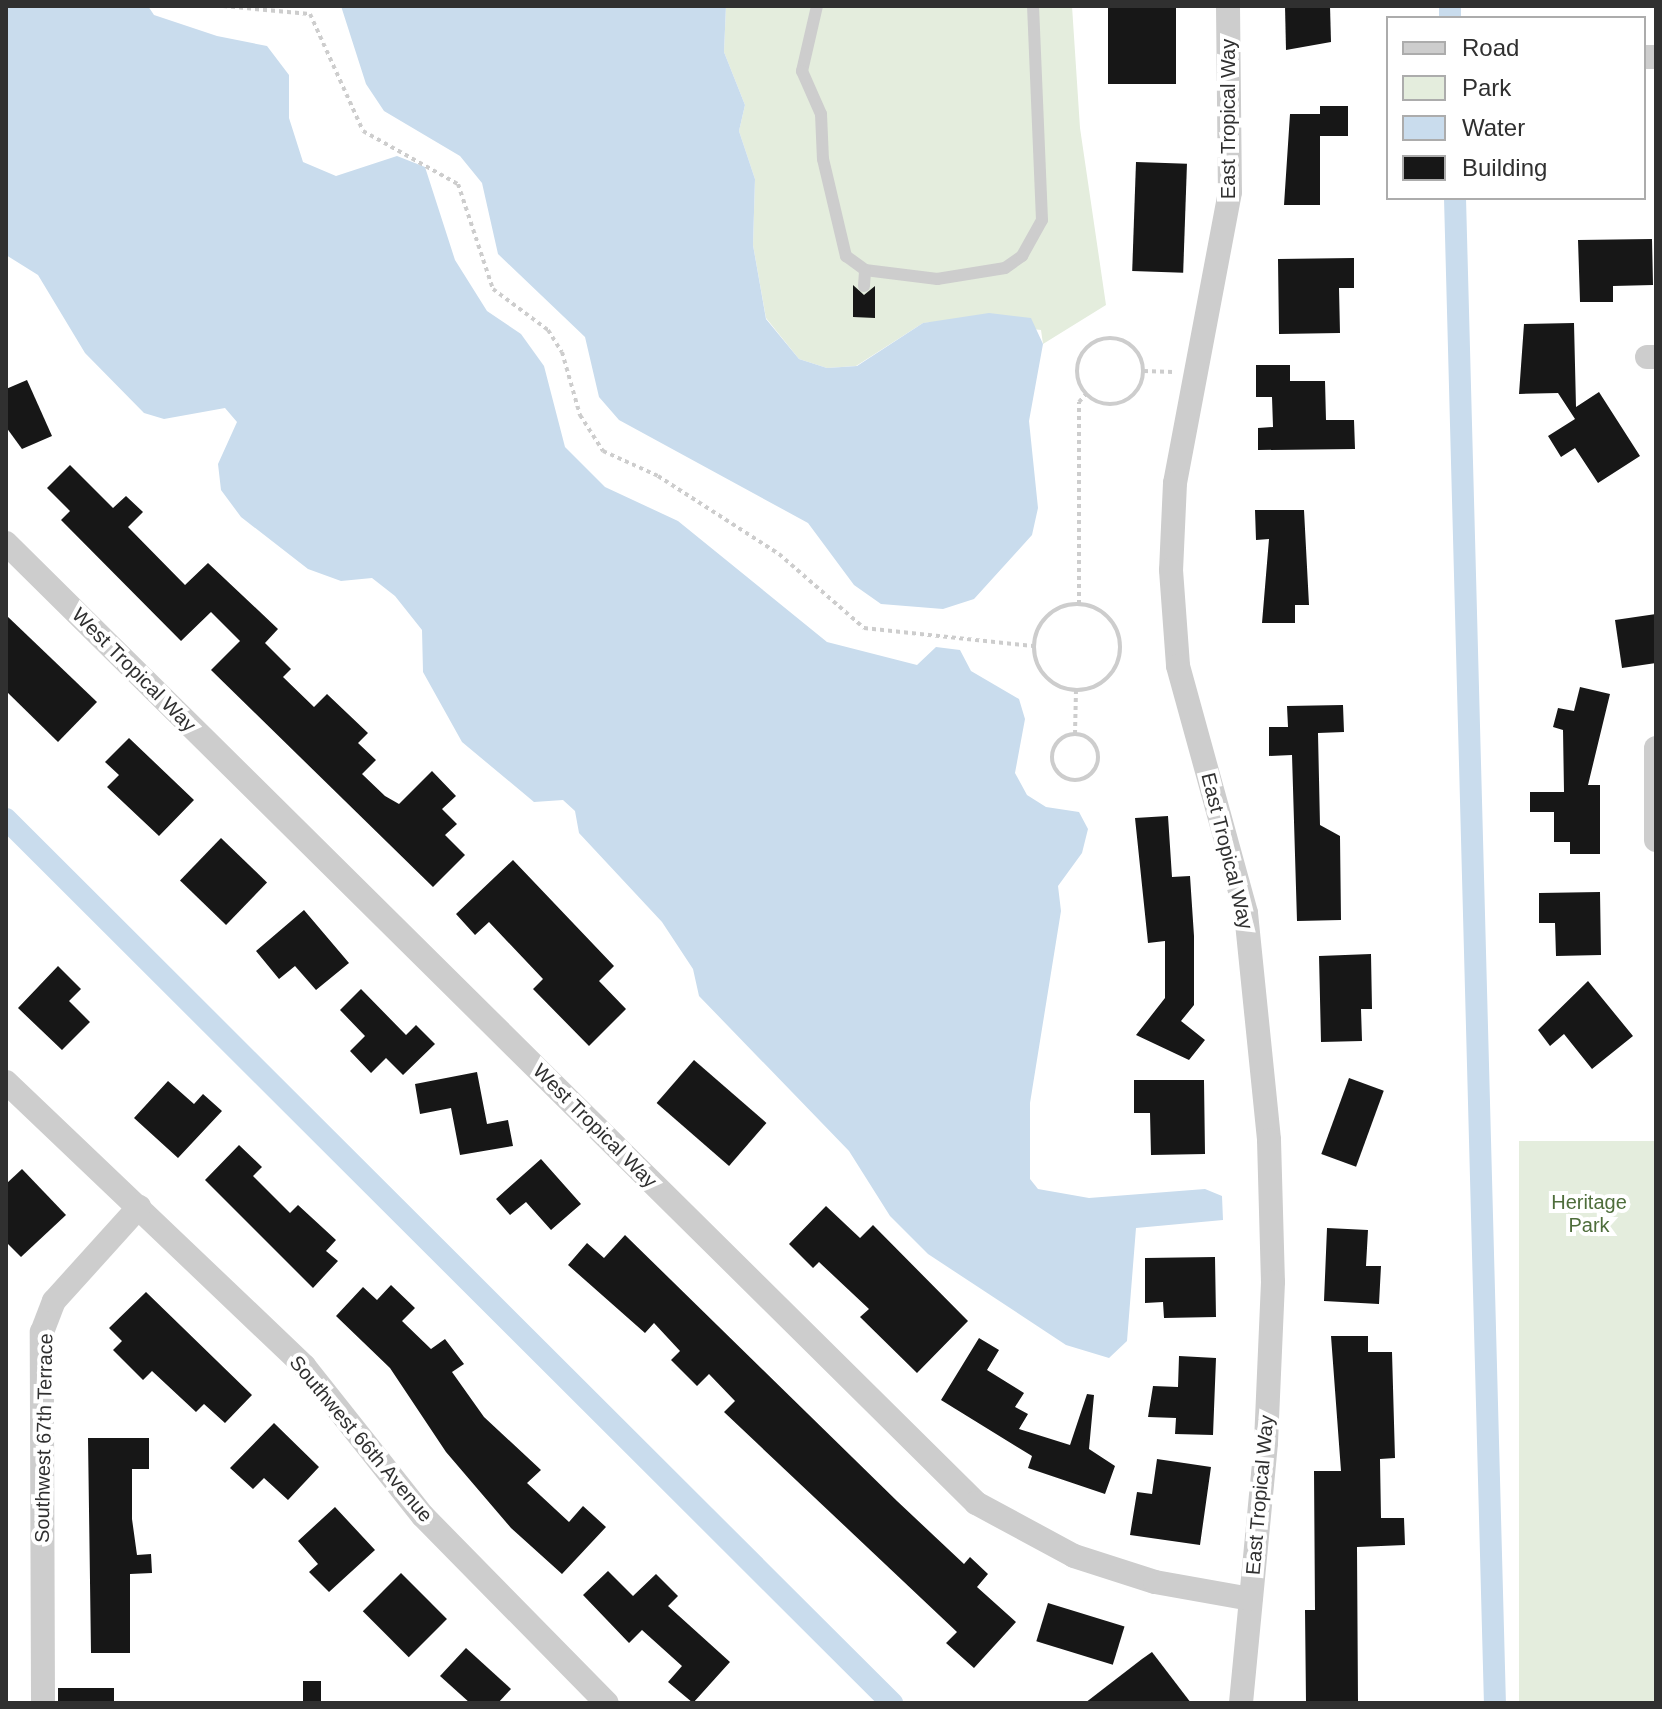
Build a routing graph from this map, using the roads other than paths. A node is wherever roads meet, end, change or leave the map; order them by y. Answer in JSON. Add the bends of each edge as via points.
{"nodes":[{"id":1,"x":817,"y":6,"type":"edge"},
{"id":2,"x":1033,"y":6,"type":"edge"},
{"id":3,"x":1228,"y":6,"type":"edge"},
{"id":4,"x":865,"y":270,"type":"junction"},
{"id":5,"x":864,"y":286,"type":"dead end"},
{"id":6,"x":6,"y":543,"type":"edge"},
{"id":7,"x":1656,"y":748,"type":"edge"},
{"id":8,"x":1656,"y":840,"type":"edge"},
{"id":9,"x":6,"y":1082,"type":"edge"},
{"id":10,"x":139,"y":1207,"type":"junction"},
{"id":11,"x":1250,"y":1599,"type":"junction"},
{"id":12,"x":590,"y":1698,"type":"edge"},
{"id":13,"x":43,"y":1703,"type":"edge"},
{"id":14,"x":1241,"y":1703,"type":"edge"}],
"edges":[{"from":1,"to":4,"type":"lane","via":[[802,71],[821,114],[823,159],[846,256]]},
{"from":2,"to":4,"type":"lane","via":[[1046,191],[1033,240],[1005,268],[978,274],[937,279]]},
{"from":3,"to":11,"type":"street","name":"East Tropical Way","via":[[1230,192],[1175,483],[1171,570],[1178,666],[1246,913],[1269,1140],[1273,1297]]},
{"from":4,"to":5,"type":"lane"},
{"from":6,"to":11,"type":"street","name":"West Tropical Way","via":[[976,1503],[1074,1556],[1155,1582]]},
{"from":7,"to":8,"type":"street"},
{"from":9,"to":10,"type":"street","name":"Southwest 66th Avenue"},
{"from":10,"to":12,"type":"street","name":"Southwest 66th Avenue","via":[[304,1366],[423,1516]]},
{"from":10,"to":13,"type":"street","name":"Southwest 67th Terrace","via":[[54,1301],[42,1332]]},
{"from":11,"to":14,"type":"street","name":"East Tropical Way"}]}
